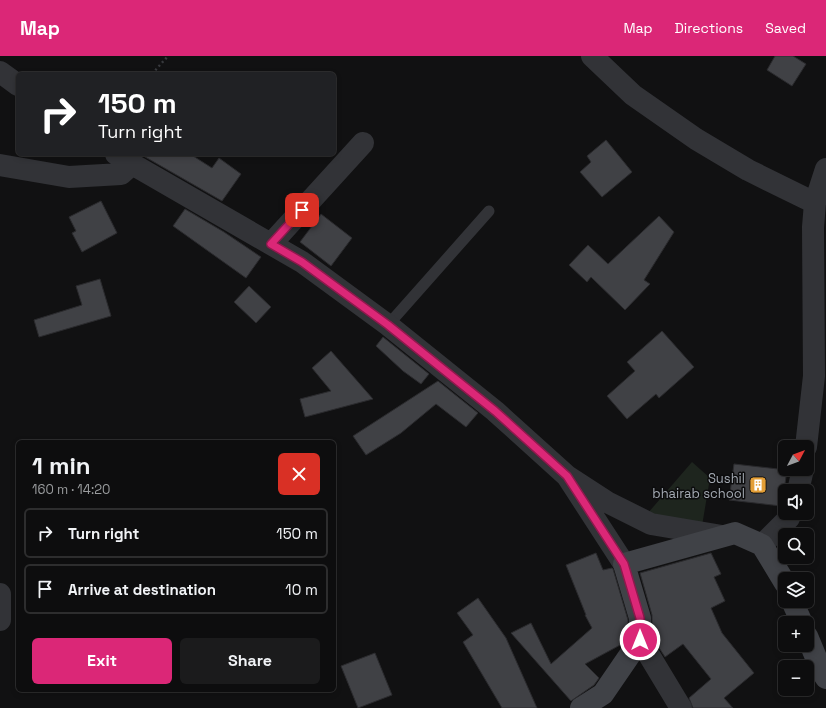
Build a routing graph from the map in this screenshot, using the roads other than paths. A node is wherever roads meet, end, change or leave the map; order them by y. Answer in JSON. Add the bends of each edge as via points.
{"nodes":[{"id":1,"x":592,"y":56,"type":"edge"},
{"id":2,"x":0,"y":72,"type":"edge"},
{"id":3,"x":16,"y":84,"type":"edge"},
{"id":4,"x":363,"y":143,"type":"dead end"},
{"id":5,"x":124,"y":159,"type":"edge"},
{"id":6,"x":0,"y":165,"type":"edge"},
{"id":7,"x":826,"y":169,"type":"edge"},
{"id":8,"x":815,"y":203,"type":"junction"},
{"id":9,"x":489,"y":211,"type":"dead end"},
{"id":10,"x":271,"y":244,"type":"junction"},
{"id":11,"x":388,"y":325,"type":"junction"},
{"id":12,"x":807,"y":440,"type":"edge"},
{"id":13,"x":567,"y":476,"type":"junction"},
{"id":14,"x":787,"y":520,"type":"edge"},
{"id":15,"x":722,"y":536,"type":"junction"},
{"id":16,"x":762,"y":544,"type":"junction"},
{"id":17,"x":624,"y":564,"type":"junction"},
{"id":18,"x":779,"y":572,"type":"edge"},
{"id":19,"x":0,"y":594,"type":"edge"},
{"id":20,"x":0,"y":620,"type":"edge"},
{"id":21,"x":640,"y":640,"type":"junction"},
{"id":22,"x":814,"y":652,"type":"edge"},
{"id":23,"x":826,"y":678,"type":"edge"},
{"id":24,"x":581,"y":708,"type":"edge"},
{"id":25,"x":681,"y":708,"type":"edge"}],
"edges":[{"from":1,"to":8,"type":"street","via":[[633,95],[696,139],[748,170]]},
{"from":2,"to":3,"type":"street"},
{"from":4,"to":10,"type":"street"},
{"from":5,"to":6,"type":"street","via":[[121,174],[69,177]]},
{"from":5,"to":10,"type":"street"},
{"from":7,"to":8,"type":"street"},
{"from":8,"to":12,"type":"street","via":[[814,376]]},
{"from":9,"to":11,"type":"lane"},
{"from":10,"to":11,"type":"street","via":[[302,262]]},
{"from":11,"to":13,"type":"street","via":[[495,411]]},
{"from":13,"to":15,"type":"street","via":[[607,502],[651,524]]},
{"from":13,"to":17,"type":"street"},
{"from":14,"to":16,"type":"street"},
{"from":15,"to":16,"type":"street","via":[[735,533]]},
{"from":15,"to":17,"type":"street"},
{"from":16,"to":18,"type":"street"},
{"from":17,"to":21,"type":"street","via":[[640,618]]},
{"from":19,"to":20,"type":"street"},
{"from":21,"to":24,"type":"street","via":[[603,694]]},
{"from":21,"to":25,"type":"street"},
{"from":22,"to":23,"type":"street"}]}
